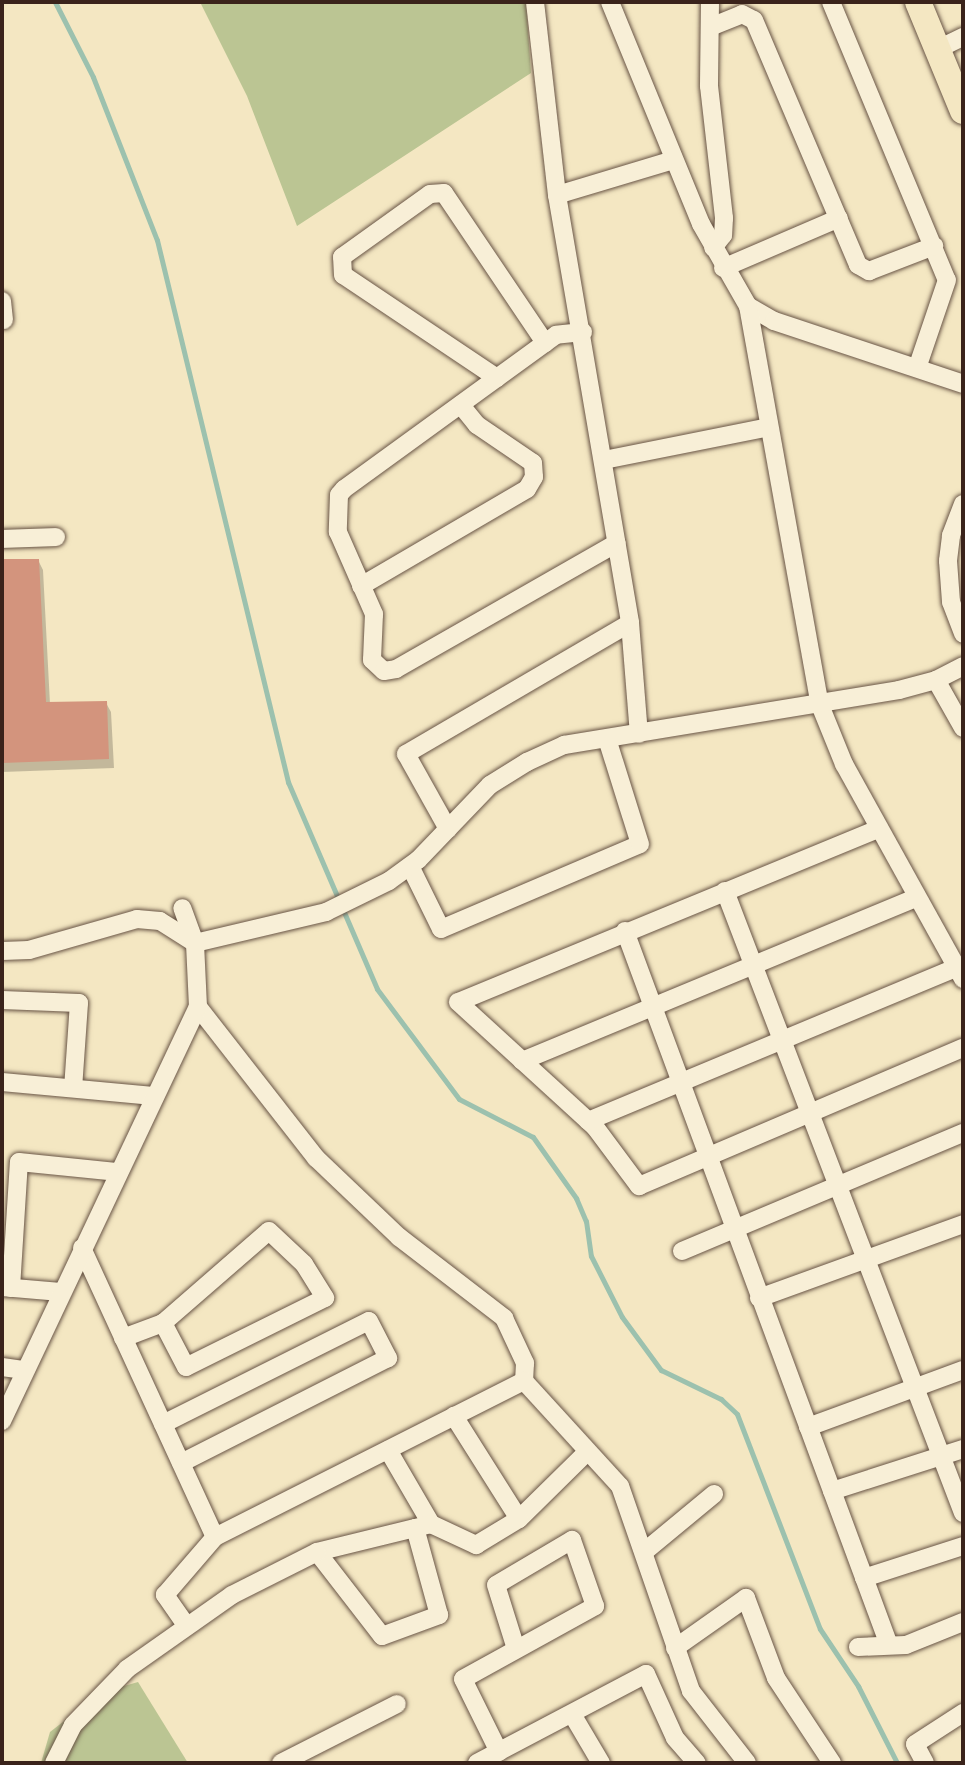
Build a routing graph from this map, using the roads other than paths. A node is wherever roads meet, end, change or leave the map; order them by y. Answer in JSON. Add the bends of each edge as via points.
{"nodes":[{"id":1,"x":535,"y":2,"type":"edge"},
{"id":2,"x":610,"y":2,"type":"edge"},
{"id":3,"x":710,"y":2,"type":"edge"},
{"id":4,"x":831,"y":2,"type":"edge"},
{"id":5,"x":918,"y":2,"type":"edge"},
{"id":6,"x":713,"y":26,"type":"junction"},
{"id":7,"x":963,"y":37,"type":"edge"},
{"id":8,"x":938,"y":49,"type":"junction"},
{"id":9,"x":963,"y":111,"type":"edge"},
{"id":10,"x":674,"y":160,"type":"junction"},
{"id":11,"x":557,"y":195,"type":"junction"},
{"id":12,"x":839,"y":218,"type":"junction"},
{"id":13,"x":934,"y":246,"type":"junction"},
{"id":14,"x":713,"y":248,"type":"junction"},
{"id":15,"x":723,"y":268,"type":"junction"},
{"id":16,"x":2,"y":301,"type":"edge"},
{"id":17,"x":748,"y":306,"type":"junction"},
{"id":18,"x":4,"y":320,"type":"dead end"},
{"id":19,"x":583,"y":332,"type":"junction"},
{"id":20,"x":545,"y":343,"type":"junction"},
{"id":21,"x":917,"y":368,"type":"junction"},
{"id":22,"x":497,"y":378,"type":"junction"},
{"id":23,"x":963,"y":384,"type":"edge"},
{"id":24,"x":461,"y":405,"type":"junction"},
{"id":25,"x":769,"y":427,"type":"junction"},
{"id":26,"x":604,"y":460,"type":"junction"},
{"id":27,"x":963,"y":504,"type":"edge"},
{"id":28,"x":56,"y":537,"type":"dead end"},
{"id":29,"x":2,"y":538,"type":"edge"},
{"id":30,"x":617,"y":543,"type":"junction"},
{"id":31,"x":361,"y":586,"type":"junction"},
{"id":32,"x":956,"y":587,"type":"edge"},
{"id":33,"x":630,"y":623,"type":"junction"},
{"id":34,"x":963,"y":634,"type":"edge"},
{"id":35,"x":963,"y":666,"type":"edge"},
{"id":36,"x":936,"y":680,"type":"junction"},
{"id":37,"x":820,"y":705,"type":"junction"},
{"id":38,"x":963,"y":728,"type":"edge"},
{"id":39,"x":639,"y":734,"type":"junction"},
{"id":40,"x":607,"y":739,"type":"junction"},
{"id":41,"x":448,"y":829,"type":"junction"},
{"id":42,"x":878,"y":829,"type":"junction"},
{"id":43,"x":410,"y":866,"type":"junction"},
{"id":44,"x":725,"y":891,"type":"junction"},
{"id":45,"x":915,"y":898,"type":"junction"},
{"id":46,"x":182,"y":908,"type":"dead end"},
{"id":47,"x":625,"y":930,"type":"junction"},
{"id":48,"x":195,"y":943,"type":"junction"},
{"id":49,"x":2,"y":951,"type":"edge"},
{"id":50,"x":753,"y":966,"type":"junction"},
{"id":51,"x":960,"y":974,"type":"edge"},
{"id":52,"x":2,"y":1000,"type":"edge"},
{"id":53,"x":198,"y":1007,"type":"junction"},
{"id":54,"x":653,"y":1007,"type":"junction"},
{"id":55,"x":780,"y":1040,"type":"junction"},
{"id":56,"x":963,"y":1048,"type":"edge"},
{"id":57,"x":522,"y":1061,"type":"junction"},
{"id":58,"x":680,"y":1081,"type":"junction"},
{"id":59,"x":2,"y":1082,"type":"edge"},
{"id":60,"x":73,"y":1088,"type":"junction"},
{"id":61,"x":153,"y":1096,"type":"junction"},
{"id":62,"x":808,"y":1113,"type":"junction"},
{"id":63,"x":588,"y":1121,"type":"junction"},
{"id":64,"x":963,"y":1133,"type":"edge"},
{"id":65,"x":708,"y":1157,"type":"junction"},
{"id":66,"x":118,"y":1172,"type":"junction"},
{"id":67,"x":836,"y":1187,"type":"junction"},
{"id":68,"x":963,"y":1224,"type":"edge"},
{"id":69,"x":734,"y":1229,"type":"junction"},
{"id":70,"x":82,"y":1248,"type":"junction"},
{"id":71,"x":682,"y":1251,"type":"dead end"},
{"id":72,"x":863,"y":1260,"type":"junction"},
{"id":73,"x":7,"y":1288,"type":"edge"},
{"id":74,"x":61,"y":1292,"type":"junction"},
{"id":75,"x":759,"y":1298,"type":"junction"},
{"id":76,"x":163,"y":1323,"type":"junction"},
{"id":77,"x":123,"y":1338,"type":"junction"},
{"id":78,"x":2,"y":1367,"type":"edge"},
{"id":79,"x":23,"y":1370,"type":"junction"},
{"id":80,"x":963,"y":1370,"type":"edge"},
{"id":81,"x":524,"y":1381,"type":"junction"},
{"id":82,"x":914,"y":1388,"type":"junction"},
{"id":83,"x":454,"y":1416,"type":"junction"},
{"id":84,"x":2,"y":1421,"type":"edge"},
{"id":85,"x":163,"y":1424,"type":"junction"},
{"id":86,"x":807,"y":1427,"type":"junction"},
{"id":87,"x":963,"y":1449,"type":"edge"},
{"id":88,"x":388,"y":1450,"type":"junction"},
{"id":89,"x":587,"y":1452,"type":"junction"},
{"id":90,"x":941,"y":1457,"type":"junction"},
{"id":91,"x":181,"y":1463,"type":"junction"},
{"id":92,"x":832,"y":1491,"type":"junction"},
{"id":93,"x":714,"y":1494,"type":"dead end"},
{"id":94,"x":963,"y":1513,"type":"edge"},
{"id":95,"x":519,"y":1520,"type":"junction"},
{"id":96,"x":423,"y":1526,"type":"junction"},
{"id":97,"x":215,"y":1537,"type":"junction"},
{"id":98,"x":963,"y":1546,"type":"edge"},
{"id":99,"x":317,"y":1552,"type":"junction"},
{"id":100,"x":644,"y":1552,"type":"junction"},
{"id":101,"x":864,"y":1578,"type":"junction"},
{"id":102,"x":963,"y":1622,"type":"edge"},
{"id":103,"x":186,"y":1625,"type":"junction"},
{"id":104,"x":889,"y":1645,"type":"junction"},
{"id":105,"x":858,"y":1647,"type":"dead end"},
{"id":106,"x":675,"y":1648,"type":"junction"},
{"id":107,"x":516,"y":1649,"type":"junction"},
{"id":108,"x":397,"y":1704,"type":"dead end"},
{"id":109,"x":963,"y":1713,"type":"edge"},
{"id":110,"x":572,"y":1714,"type":"junction"},
{"id":111,"x":499,"y":1752,"type":"junction"},
{"id":112,"x":54,"y":1763,"type":"edge"},
{"id":113,"x":281,"y":1763,"type":"edge"},
{"id":114,"x":477,"y":1763,"type":"edge"},
{"id":115,"x":601,"y":1763,"type":"edge"},
{"id":116,"x":697,"y":1763,"type":"edge"},
{"id":117,"x":747,"y":1763,"type":"edge"},
{"id":118,"x":832,"y":1763,"type":"edge"},
{"id":119,"x":925,"y":1763,"type":"edge"}],
"edges":[{"from":1,"to":11,"type":"street"},
{"from":2,"to":10,"type":"street"},
{"from":3,"to":6,"type":"street"},
{"from":4,"to":13,"type":"street"},
{"from":5,"to":8,"type":"highway"},
{"from":6,"to":12,"type":"street","via":[[742,14],[754,20]]},
{"from":6,"to":14,"type":"street","via":[[709,86],[724,218],[723,235]]},
{"from":7,"to":8,"type":"street"},
{"from":8,"to":9,"type":"highway"},
{"from":10,"to":11,"type":"street"},
{"from":10,"to":14,"type":"street"},
{"from":11,"to":19,"type":"street"},
{"from":12,"to":13,"type":"street","via":[[863,269]]},
{"from":12,"to":15,"type":"street"},
{"from":13,"to":21,"type":"street","via":[[947,280]]},
{"from":14,"to":15,"type":"street"},
{"from":15,"to":17,"type":"street"},
{"from":16,"to":18,"type":"street"},
{"from":17,"to":21,"type":"street","via":[[774,321]]},
{"from":17,"to":25,"type":"street"},
{"from":19,"to":20,"type":"street","via":[[556,335]]},
{"from":19,"to":26,"type":"street"},
{"from":20,"to":22,"type":"street"},
{"from":20,"to":22,"type":"street","via":[[444,194],[430,194],[342,257],[343,275]]},
{"from":21,"to":23,"type":"street"},
{"from":22,"to":24,"type":"street"},
{"from":24,"to":31,"type":"street","via":[[339,495],[338,531]]},
{"from":24,"to":31,"type":"street","via":[[477,425],[533,463],[534,477],[527,489]]},
{"from":25,"to":26,"type":"street"},
{"from":25,"to":37,"type":"street"},
{"from":26,"to":30,"type":"street"},
{"from":27,"to":32,"type":"street","via":[[951,536]]},
{"from":28,"to":29,"type":"street"},
{"from":30,"to":31,"type":"street","via":[[396,669],[376,668],[372,660],[374,614]]},
{"from":30,"to":33,"type":"street"},
{"from":32,"to":34,"type":"street"},
{"from":33,"to":39,"type":"street"},
{"from":33,"to":41,"type":"street","via":[[406,754]]},
{"from":35,"to":36,"type":"street"},
{"from":36,"to":37,"type":"street"},
{"from":36,"to":38,"type":"street"},
{"from":37,"to":39,"type":"street"},
{"from":37,"to":42,"type":"street"},
{"from":39,"to":40,"type":"street"},
{"from":40,"to":41,"type":"street","via":[[564,745],[527,762],[490,786]]},
{"from":40,"to":43,"type":"street","via":[[640,844],[440,929]]},
{"from":41,"to":43,"type":"street"},
{"from":42,"to":44,"type":"street"},
{"from":42,"to":45,"type":"street"},
{"from":43,"to":48,"type":"street","via":[[363,897],[326,912]]},
{"from":44,"to":47,"type":"street"},
{"from":44,"to":50,"type":"street"},
{"from":45,"to":50,"type":"street"},
{"from":45,"to":51,"type":"street"},
{"from":46,"to":48,"type":"street"},
{"from":47,"to":54,"type":"street"},
{"from":47,"to":57,"type":"street","via":[[458,1002]]},
{"from":48,"to":49,"type":"street","via":[[160,921],[137,919],[29,950]]},
{"from":48,"to":53,"type":"street"},
{"from":50,"to":54,"type":"street"},
{"from":50,"to":55,"type":"street"},
{"from":51,"to":55,"type":"street"},
{"from":52,"to":60,"type":"street","via":[[79,1003]]},
{"from":53,"to":61,"type":"street"},
{"from":53,"to":81,"type":"street","via":[[316,1158],[399,1237],[504,1318],[525,1363]]},
{"from":54,"to":57,"type":"street"},
{"from":54,"to":58,"type":"street"},
{"from":55,"to":58,"type":"street"},
{"from":55,"to":62,"type":"street"},
{"from":56,"to":62,"type":"street"},
{"from":57,"to":63,"type":"street"},
{"from":58,"to":63,"type":"street"},
{"from":58,"to":65,"type":"street"},
{"from":59,"to":60,"type":"street"},
{"from":60,"to":61,"type":"street"},
{"from":61,"to":66,"type":"street"},
{"from":62,"to":65,"type":"street"},
{"from":62,"to":67,"type":"street"},
{"from":63,"to":65,"type":"street","via":[[639,1186]]},
{"from":64,"to":67,"type":"street"},
{"from":65,"to":69,"type":"street"},
{"from":66,"to":70,"type":"street"},
{"from":66,"to":73,"type":"street","via":[[19,1162]]},
{"from":67,"to":69,"type":"street"},
{"from":67,"to":72,"type":"street"},
{"from":68,"to":72,"type":"street"},
{"from":69,"to":71,"type":"street"},
{"from":69,"to":75,"type":"street"},
{"from":70,"to":74,"type":"street"},
{"from":70,"to":77,"type":"street"},
{"from":72,"to":75,"type":"street"},
{"from":72,"to":82,"type":"street"},
{"from":73,"to":74,"type":"street"},
{"from":74,"to":79,"type":"street"},
{"from":75,"to":86,"type":"street"},
{"from":76,"to":76,"type":"street","via":[[187,1367],[325,1298],[304,1264],[269,1231]]},
{"from":76,"to":77,"type":"street"},
{"from":77,"to":85,"type":"street"},
{"from":78,"to":79,"type":"street"},
{"from":79,"to":84,"type":"street"},
{"from":80,"to":82,"type":"street"},
{"from":81,"to":83,"type":"street"},
{"from":81,"to":89,"type":"street"},
{"from":82,"to":86,"type":"street"},
{"from":82,"to":90,"type":"street"},
{"from":83,"to":88,"type":"street"},
{"from":83,"to":95,"type":"street"},
{"from":85,"to":91,"type":"street"},
{"from":85,"to":91,"type":"street","via":[[369,1321],[388,1358]]},
{"from":86,"to":92,"type":"street"},
{"from":87,"to":90,"type":"street"},
{"from":88,"to":96,"type":"street"},
{"from":88,"to":97,"type":"street"},
{"from":89,"to":95,"type":"street"},
{"from":89,"to":100,"type":"street","via":[[620,1486]]},
{"from":90,"to":92,"type":"street"},
{"from":90,"to":94,"type":"street"},
{"from":91,"to":97,"type":"street"},
{"from":92,"to":101,"type":"street"},
{"from":93,"to":100,"type":"street"},
{"from":95,"to":96,"type":"street","via":[[476,1545]]},
{"from":96,"to":99,"type":"street"},
{"from":96,"to":99,"type":"street","via":[[439,1615],[382,1636]]},
{"from":97,"to":103,"type":"street","via":[[165,1595]]},
{"from":98,"to":101,"type":"street"},
{"from":99,"to":103,"type":"street","via":[[232,1595]]},
{"from":100,"to":106,"type":"street"},
{"from":101,"to":104,"type":"street"},
{"from":102,"to":104,"type":"street","via":[[906,1644]]},
{"from":103,"to":112,"type":"street","via":[[100,1693],[73,1725]]},
{"from":104,"to":105,"type":"street"},
{"from":106,"to":117,"type":"street","via":[[691,1691]]},
{"from":106,"to":118,"type":"street","via":[[746,1598],[776,1678]]},
{"from":107,"to":107,"type":"street","via":[[496,1585],[572,1540],[595,1606]]},
{"from":107,"to":111,"type":"street","via":[[463,1679]]},
{"from":108,"to":113,"type":"street"},
{"from":109,"to":119,"type":"street","via":[[915,1744]]},
{"from":110,"to":111,"type":"street"},
{"from":110,"to":115,"type":"street"},
{"from":110,"to":116,"type":"street","via":[[646,1674],[675,1738]]},
{"from":111,"to":114,"type":"street"}]}
